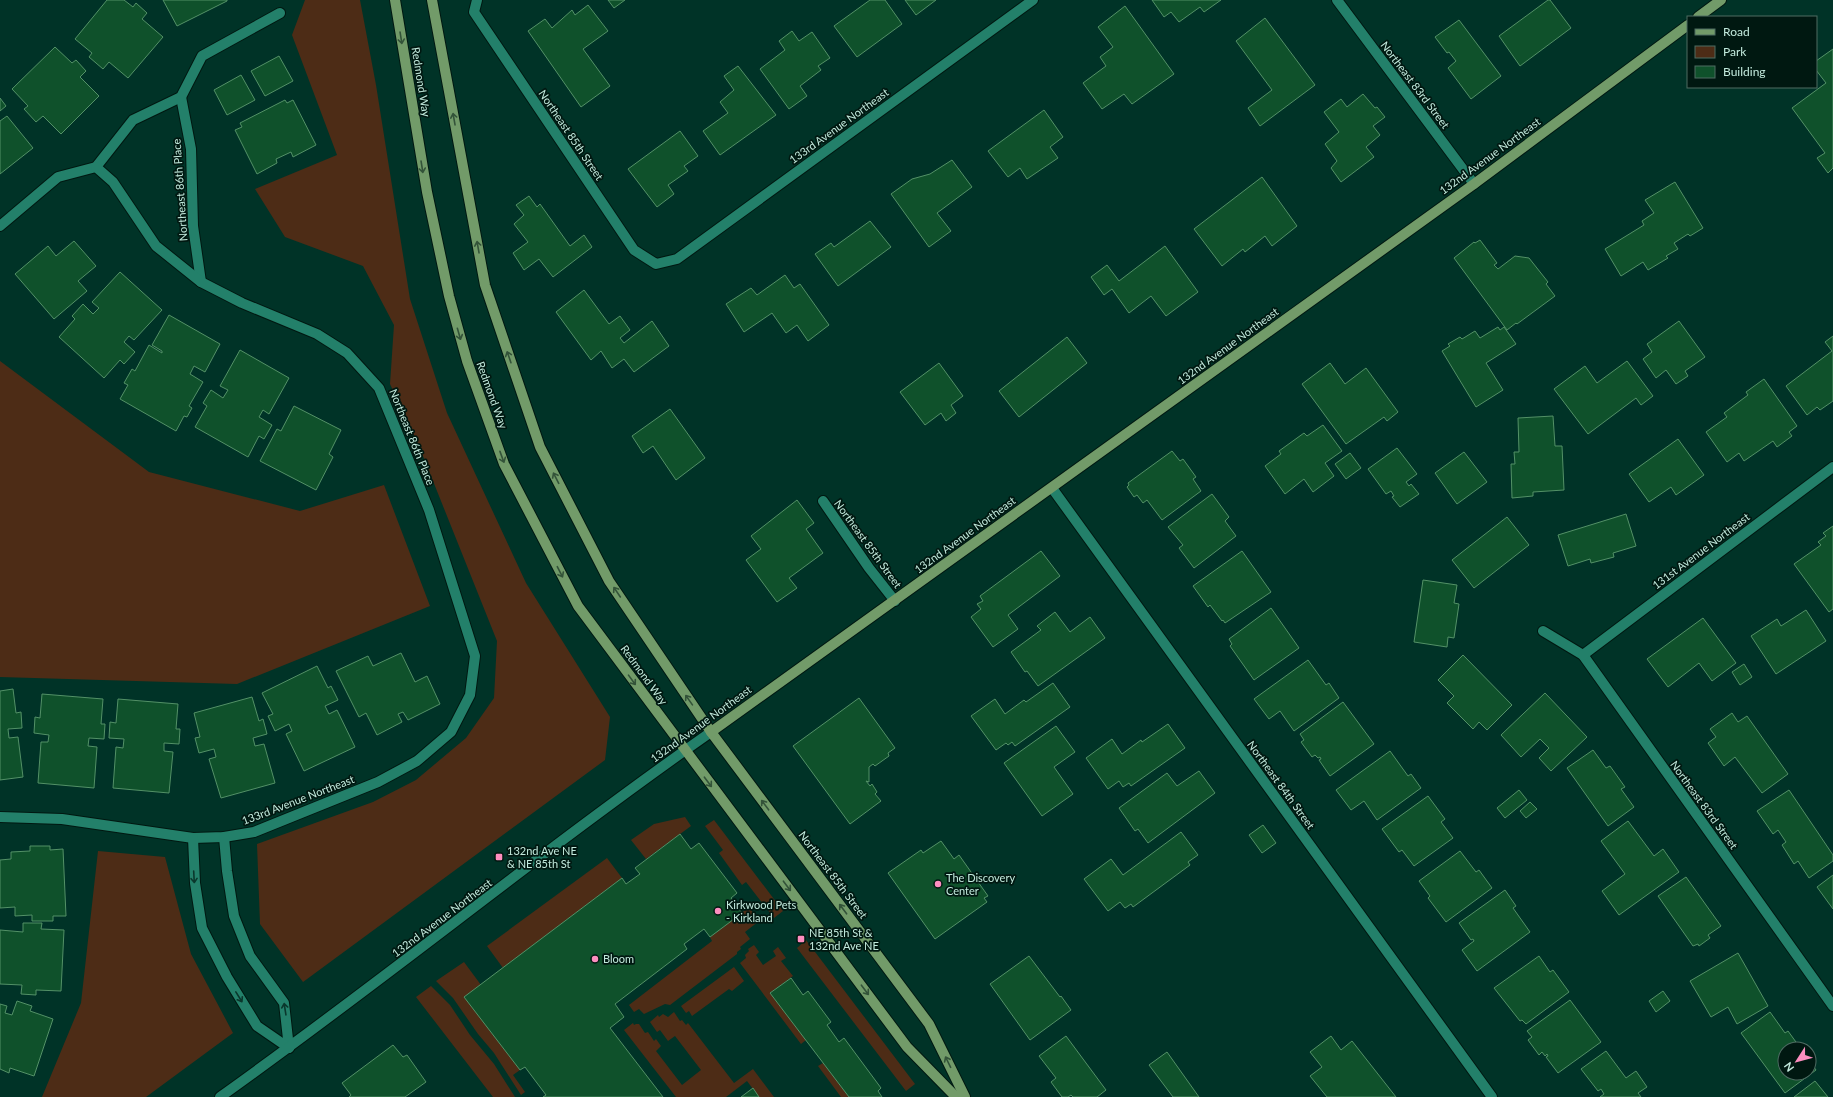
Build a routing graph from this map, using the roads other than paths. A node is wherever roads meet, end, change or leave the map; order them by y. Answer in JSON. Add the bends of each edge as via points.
{"nodes":[{"id":1,"x":395,"y":0,"type":"edge"},
{"id":2,"x":432,"y":0,"type":"edge"},
{"id":3,"x":477,"y":0,"type":"edge"},
{"id":4,"x":1033,"y":0,"type":"edge"},
{"id":5,"x":1337,"y":0,"type":"edge"},
{"id":6,"x":1721,"y":0,"type":"edge"},
{"id":7,"x":280,"y":13,"type":"dead end"},
{"id":8,"x":1699,"y":16,"type":"edge"},
{"id":9,"x":1687,"y":26,"type":"edge"},
{"id":10,"x":181,"y":97,"type":"junction"},
{"id":11,"x":96,"y":167,"type":"junction"},
{"id":12,"x":1474,"y":184,"type":"junction"},
{"id":13,"x":0,"y":226,"type":"edge"},
{"id":14,"x":656,"y":264,"type":"joint"},
{"id":15,"x":202,"y":282,"type":"junction"},
{"id":16,"x":1833,"y":467,"type":"edge"},
{"id":17,"x":1052,"y":488,"type":"junction"},
{"id":18,"x":822,"y":501,"type":"dead end"},
{"id":19,"x":895,"y":600,"type":"junction"},
{"id":20,"x":1543,"y":631,"type":"dead end"},
{"id":21,"x":1582,"y":655,"type":"junction"},
{"id":22,"x":470,"y":695,"type":"joint"},
{"id":23,"x":711,"y":732,"type":"junction"},
{"id":24,"x":685,"y":751,"type":"junction"},
{"id":25,"x":0,"y":817,"type":"edge"},
{"id":26,"x":224,"y":837,"type":"junction"},
{"id":27,"x":193,"y":838,"type":"junction"},
{"id":28,"x":1833,"y":1006,"type":"edge"},
{"id":29,"x":289,"y":1048,"type":"junction"},
{"id":30,"x":220,"y":1097,"type":"edge"},
{"id":31,"x":956,"y":1097,"type":"edge"},
{"id":32,"x":965,"y":1097,"type":"edge"},
{"id":33,"x":1492,"y":1097,"type":"edge"}],
"edges":[{"from":1,"to":24,"type":"main road","name":"Redmond Way","one_way":true,"via":[[427,192],[449,296],[467,362],[504,464],[578,606]]},
{"from":23,"to":2,"type":"main road","name":"Redmond Way","one_way":true,"via":[[609,581],[540,447],[485,285]]},
{"from":3,"to":14,"type":"street","name":"Northeast 85th Street","via":[[474,12],[634,250]]},
{"from":4,"to":14,"type":"street","name":"133rd Avenue Northeast","via":[[677,259]]},
{"from":5,"to":12,"type":"street","name":"Northeast 83rd Street"},
{"from":6,"to":8,"type":"main road"},
{"from":7,"to":10,"type":"street","via":[[202,56]]},
{"from":9,"to":12,"type":"main road","name":"132nd Avenue Northeast"},
{"from":10,"to":11,"type":"street","via":[[133,120]]},
{"from":10,"to":15,"type":"street","name":"Northeast 86th Place","via":[[191,149],[193,226]]},
{"from":11,"to":13,"type":"street","via":[[58,177]]},
{"from":11,"to":15,"type":"street","name":"Northeast 86th Place","via":[[113,182],[156,246]]},
{"from":12,"to":17,"type":"main road","name":"132nd Avenue Northeast"},
{"from":15,"to":22,"type":"street","name":"Northeast 86th Place","via":[[242,303],[317,334],[347,353],[379,388],[429,510],[475,656]]},
{"from":16,"to":21,"type":"street","name":"131st Avenue Northeast"},
{"from":17,"to":19,"type":"main road","name":"132nd Avenue Northeast"},
{"from":17,"to":33,"type":"street","name":"Northeast 84th Street"},
{"from":18,"to":19,"type":"street","name":"Northeast 85th Street"},
{"from":19,"to":23,"type":"main road","name":"132nd Avenue Northeast"},
{"from":20,"to":21,"type":"street","name":"Northeast 83rd Street"},
{"from":21,"to":28,"type":"street","name":"Northeast 83rd Street"},
{"from":22,"to":26,"type":"street","name":"133rd Avenue Northeast","via":[[452,732],[417,760],[378,782],[315,808],[254,832]]},
{"from":23,"to":24,"type":"street","name":"132nd Avenue Northeast"},
{"from":32,"to":23,"type":"main road","name":"Northeast 85th Street","one_way":true,"via":[[929,1024]]},
{"from":24,"to":29,"type":"street","name":"132nd Avenue Northeast"},
{"from":24,"to":31,"type":"main road","one_way":true,"via":[[907,1047]]},
{"from":25,"to":27,"type":"street","name":"133rd Avenue Northeast","via":[[62,819]]},
{"from":26,"to":27,"type":"street","name":"133rd Avenue Northeast"},
{"from":29,"to":26,"type":"street","one_way":true,"via":[[284,1003],[250,956],[234,916]]},
{"from":27,"to":29,"type":"street","one_way":true,"via":[[195,883],[202,928],[227,977],[257,1026]]},
{"from":29,"to":30,"type":"street","name":"132nd Avenue Northeast"}]}
